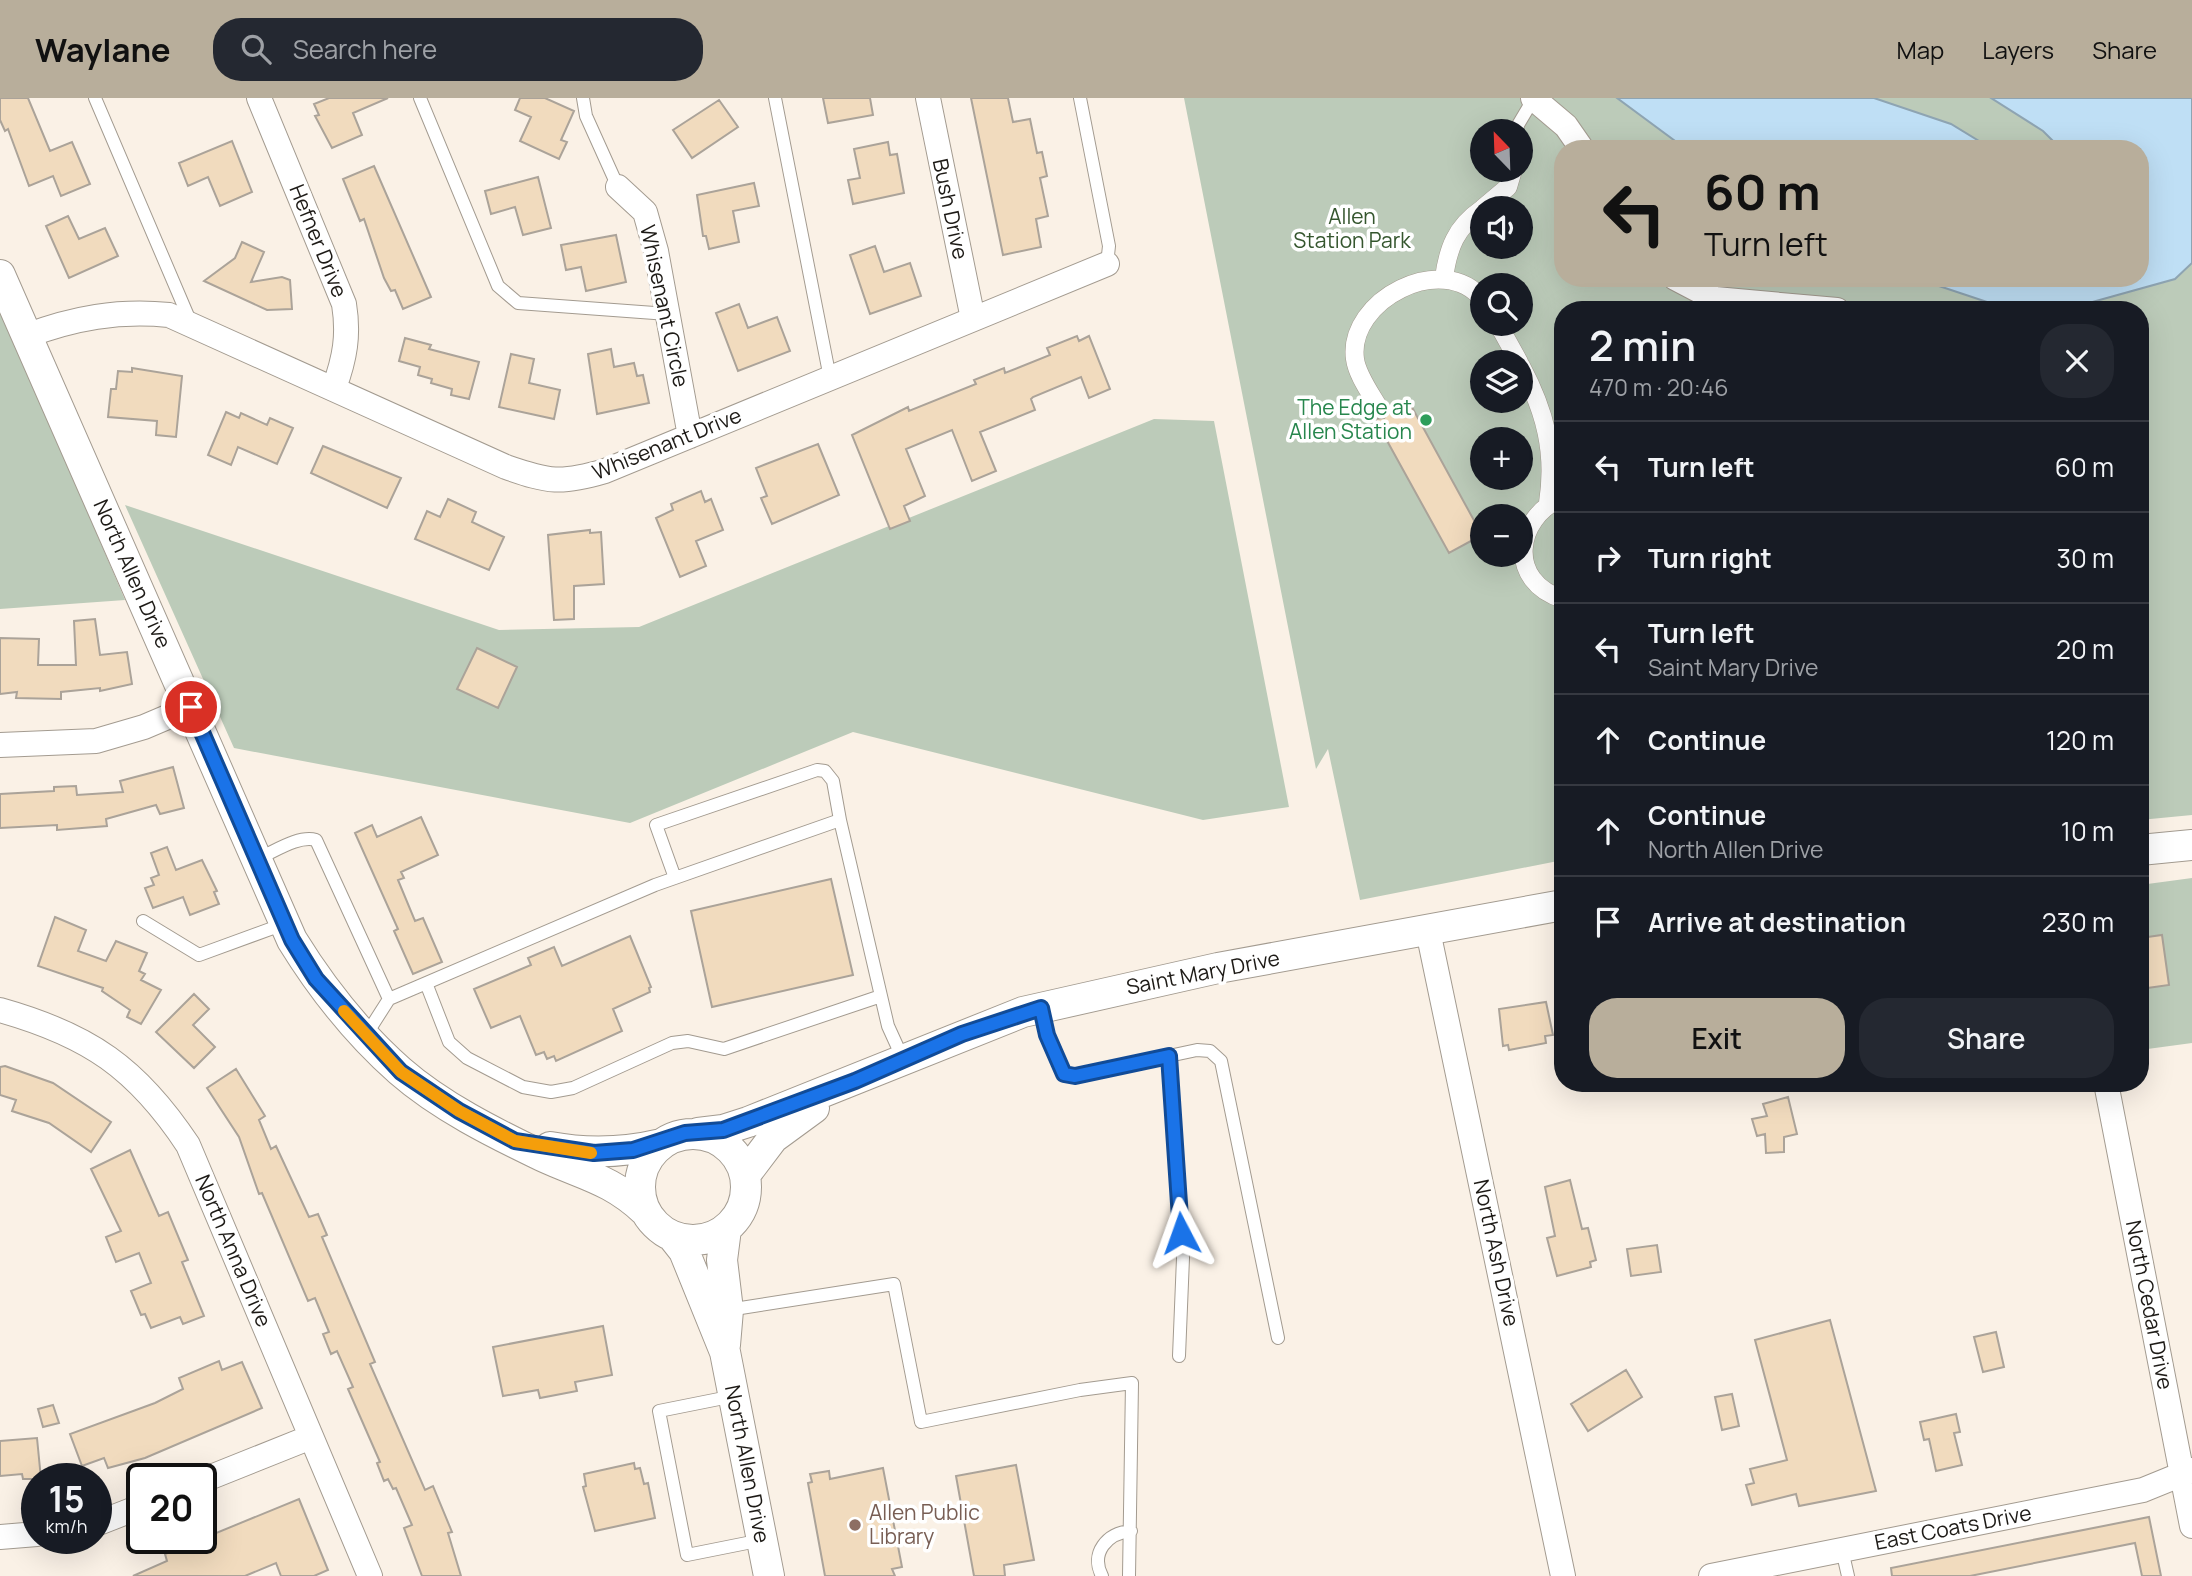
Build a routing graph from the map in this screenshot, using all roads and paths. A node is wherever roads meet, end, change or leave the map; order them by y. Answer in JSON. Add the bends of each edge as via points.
{"nodes":[{"id":1,"x":95,"y":98,"type":"edge"},
{"id":2,"x":259,"y":98,"type":"edge"},
{"id":3,"x":420,"y":98,"type":"edge"},
{"id":4,"x":583,"y":98,"type":"edge"},
{"id":5,"x":775,"y":98,"type":"edge"},
{"id":6,"x":928,"y":98,"type":"edge"},
{"id":7,"x":1080,"y":98,"type":"edge"},
{"id":8,"x":1534,"y":98,"type":"edge"},
{"id":9,"x":1521,"y":119,"type":"edge"},
{"id":10,"x":1576,"y":140,"type":"edge"},
{"id":11,"x":1509,"y":182,"type":"edge"},
{"id":12,"x":618,"y":187,"type":"joint"},
{"id":13,"x":1498,"y":196,"type":"edge"},
{"id":14,"x":1470,"y":221,"type":"edge"},
{"id":15,"x":1107,"y":264,"type":"joint"},
{"id":16,"x":0,"y":275,"type":"edge"},
{"id":17,"x":1444,"y":278,"type":"junction"},
{"id":18,"x":1470,"y":287,"type":"edge"},
{"id":19,"x":1692,"y":287,"type":"edge"},
{"id":20,"x":1736,"y":301,"type":"edge"},
{"id":21,"x":668,"y":314,"type":"junction"},
{"id":22,"x":973,"y":319,"type":"junction"},
{"id":23,"x":191,"y":323,"type":"junction"},
{"id":24,"x":26,"y":336,"type":"junction"},
{"id":25,"x":830,"y":378,"type":"junction"},
{"id":26,"x":334,"y":388,"type":"junction"},
{"id":27,"x":1533,"y":388,"type":"edge"},
{"id":28,"x":1379,"y":408,"type":"dead end"},
{"id":29,"x":690,"y":436,"type":"junction"},
{"id":30,"x":1554,"y":492,"type":"edge"},
{"id":31,"x":1554,"y":501,"type":"edge"},
{"id":32,"x":1554,"y":594,"type":"edge"},
{"id":33,"x":191,"y":707,"type":"junction"},
{"id":34,"x":0,"y":745,"type":"edge"},
{"id":35,"x":840,"y":820,"type":"junction"},
{"id":36,"x":2192,"y":845,"type":"edge"},
{"id":37,"x":2149,"y":849,"type":"edge"},
{"id":38,"x":257,"y":859,"type":"junction"},
{"id":39,"x":676,"y":878,"type":"junction"},
{"id":40,"x":1554,"y":907,"type":"edge"},
{"id":41,"x":144,"y":921,"type":"dead end"},
{"id":42,"x":285,"y":924,"type":"junction"},
{"id":43,"x":1428,"y":931,"type":"junction"},
{"id":44,"x":426,"y":983,"type":"junction"},
{"id":45,"x":881,"y":996,"type":"junction"},
{"id":46,"x":389,"y":999,"type":"junction"},
{"id":47,"x":1041,"y":1008,"type":"junction"},
{"id":48,"x":0,"y":1010,"type":"edge"},
{"id":49,"x":366,"y":1035,"type":"junction"},
{"id":50,"x":1169,"y":1056,"type":"junction"},
{"id":51,"x":904,"y":1060,"type":"junction"},
{"id":52,"x":855,"y":1081,"type":"junction"},
{"id":53,"x":2108,"y":1092,"type":"edge"},
{"id":54,"x":698,"y":1133,"type":"junction"},
{"id":55,"x":515,"y":1141,"type":"junction"},
{"id":56,"x":660,"y":1144,"type":"junction"},
{"id":57,"x":745,"y":1175,"type":"junction"},
{"id":58,"x":645,"y":1210,"type":"junction"},
{"id":59,"x":726,"y":1229,"type":"junction"},
{"id":60,"x":673,"y":1237,"type":"junction"},
{"id":61,"x":728,"y":1310,"type":"junction"},
{"id":62,"x":1278,"y":1338,"type":"dead end"},
{"id":63,"x":724,"y":1352,"type":"junction"},
{"id":64,"x":1179,"y":1356,"type":"dead end"},
{"id":65,"x":734,"y":1396,"type":"junction"},
{"id":66,"x":311,"y":1437,"type":"junction"},
{"id":67,"x":2187,"y":1472,"type":"edge"},
{"id":68,"x":217,"y":1475,"type":"edge"},
{"id":69,"x":2192,"y":1526,"type":"edge"},
{"id":70,"x":1130,"y":1531,"type":"junction"},
{"id":71,"x":21,"y":1535,"type":"edge"},
{"id":72,"x":0,"y":1537,"type":"edge"},
{"id":73,"x":762,"y":1540,"type":"junction"},
{"id":74,"x":1842,"y":1550,"type":"junction"},
{"id":75,"x":370,"y":1576,"type":"edge"},
{"id":76,"x":769,"y":1576,"type":"edge"},
{"id":77,"x":1102,"y":1576,"type":"edge"},
{"id":78,"x":1129,"y":1576,"type":"edge"},
{"id":79,"x":1563,"y":1576,"type":"edge"},
{"id":80,"x":1711,"y":1576,"type":"edge"},
{"id":81,"x":1848,"y":1576,"type":"edge"}],
"edges":[{"from":1,"to":23,"type":"lane"},
{"from":2,"to":26,"type":"street","name":"Hefner Drive","via":[[344,304],[348,331],[344,362]]},
{"from":3,"to":21,"type":"lane","via":[[498,286],[518,303]]},
{"from":4,"to":12,"type":"lane","via":[[586,117]]},
{"from":5,"to":25,"type":"lane"},
{"from":6,"to":22,"type":"street","name":"Bush Drive"},
{"from":7,"to":15,"type":"lane","via":[[1109,246]]},
{"from":8,"to":9,"type":"lane"},
{"from":8,"to":10,"type":"street"},
{"from":11,"to":13,"type":"street"},
{"from":12,"to":21,"type":"street","name":"Whisenant Circle","via":[[645,212]]},
{"from":14,"to":17,"type":"street","via":[[1448,249]]},
{"from":15,"to":22,"type":"street","name":"Whisenant Drive"},
{"from":16,"to":24,"type":"street","name":"North Allen Drive"},
{"from":17,"to":18,"type":"street"},
{"from":17,"to":28,"type":"street","via":[[1420,281],[1379,303],[1364,320],[1356,341],[1355,363]]},
{"from":19,"to":20,"type":"street","via":[[1714,299]]},
{"from":21,"to":29,"type":"street","name":"Whisenant Circle"},
{"from":22,"to":25,"type":"street","name":"Whisenant Drive"},
{"from":23,"to":24,"type":"street","name":"Whisenant Drive","via":[[158,314],[103,314]]},
{"from":23,"to":26,"type":"street","name":"Whisenant Drive"},
{"from":24,"to":33,"type":"street","name":"North Allen Drive"},
{"from":25,"to":29,"type":"street","name":"Whisenant Drive"},
{"from":26,"to":29,"type":"street","name":"Whisenant Drive","via":[[544,480],[562,481],[605,471]]},
{"from":27,"to":30,"type":"street","via":[[1550,441]]},
{"from":31,"to":32,"type":"street","via":[[1536,514],[1523,543],[1524,559],[1540,587]]},
{"from":33,"to":34,"type":"street","via":[[96,741]]},
{"from":33,"to":38,"type":"street","name":"North Allen Drive"},
{"from":35,"to":39,"type":"lane"},
{"from":35,"to":39,"type":"lane","via":[[833,781],[825,771],[817,770],[656,825]]},
{"from":35,"to":45,"type":"lane"},
{"from":36,"to":37,"type":"street"},
{"from":38,"to":42,"type":"street","name":"North Allen Drive"},
{"from":38,"to":46,"type":"lane","via":[[309,838],[316,840]]},
{"from":39,"to":44,"type":"lane"},
{"from":40,"to":43,"type":"street","name":"Saint Mary Drive"},
{"from":41,"to":42,"type":"lane","via":[[199,955]]},
{"from":42,"to":49,"type":"street","name":"North Allen Drive","via":[[316,979]]},
{"from":43,"to":47,"type":"street","name":"Saint Mary Drive","via":[[1218,968]]},
{"from":43,"to":79,"type":"street","name":"North Ash Drive"},
{"from":44,"to":45,"type":"lane","via":[[449,1042],[467,1058],[523,1087],[551,1092],[573,1088],[672,1043],[688,1041],[724,1049]]},
{"from":44,"to":46,"type":"lane"},
{"from":45,"to":51,"type":"lane","via":[[888,1026]]},
{"from":46,"to":49,"type":"lane"},
{"from":47,"to":50,"type":"lane","via":[[1064,1074],[1075,1076]]},
{"from":47,"to":51,"type":"street","name":"Saint Mary Drive","via":[[962,1034]]},
{"from":48,"to":66,"type":"street","name":"North Anna Drive","via":[[69,1033],[122,1068],[162,1105],[188,1145]]},
{"from":49,"to":55,"type":"street","name":"North Allen Drive","via":[[401,1072]]},
{"from":50,"to":62,"type":"lane","via":[[1210,1051],[1221,1061]]},
{"from":50,"to":64,"type":"lane","via":[[1183,1258]]},
{"from":51,"to":52,"type":"street","name":"Saint Mary Drive"},
{"from":52,"to":54,"type":"street","name":"Saint Mary Drive","via":[[723,1130]]},
{"from":52,"to":57,"type":"street","name":"Saint Mary Drive","via":[[773,1138]]},
{"from":53,"to":67,"type":"street","name":"North Cedar Drive"},
{"from":54,"to":56,"type":"street","via":[[685,1133]]},
{"from":54,"to":57,"type":"street","via":[[729,1146]]},
{"from":55,"to":56,"type":"street","name":"North Allen Drive","via":[[594,1153]]},
{"from":55,"to":58,"type":"street","name":"North Allen Drive","via":[[612,1184]]},
{"from":56,"to":58,"type":"street","via":[[650,1154],[639,1182]]},
{"from":57,"to":59,"type":"street","via":[[743,1205]]},
{"from":58,"to":60,"type":"street"},
{"from":59,"to":60,"type":"street","via":[[700,1240]]},
{"from":59,"to":61,"type":"street","name":"North Allen Drive","via":[[722,1259]]},
{"from":60,"to":63,"type":"street","name":"North Allen Drive","via":[[684,1251]]},
{"from":61,"to":63,"type":"street","name":"North Allen Drive"},
{"from":61,"to":70,"type":"lane","via":[[894,1284],[921,1422],[1132,1383]]},
{"from":63,"to":65,"type":"street","name":"North Allen Drive"},
{"from":65,"to":73,"type":"street","name":"North Allen Drive"},
{"from":65,"to":73,"type":"lane","via":[[659,1411],[687,1555]]},
{"from":66,"to":68,"type":"street"},
{"from":66,"to":75,"type":"street","name":"North Anna Drive"},
{"from":67,"to":69,"type":"street","name":"North Cedar Drive"},
{"from":67,"to":74,"type":"street","name":"East Coats Drive","via":[[2143,1490]]},
{"from":70,"to":77,"type":"lane","via":[[1113,1535],[1100,1550]]},
{"from":70,"to":78,"type":"lane"},
{"from":71,"to":72,"type":"street"},
{"from":73,"to":76,"type":"street","name":"North Allen Drive"},
{"from":74,"to":80,"type":"street","name":"East Coats Drive"},
{"from":74,"to":81,"type":"lane"}]}
